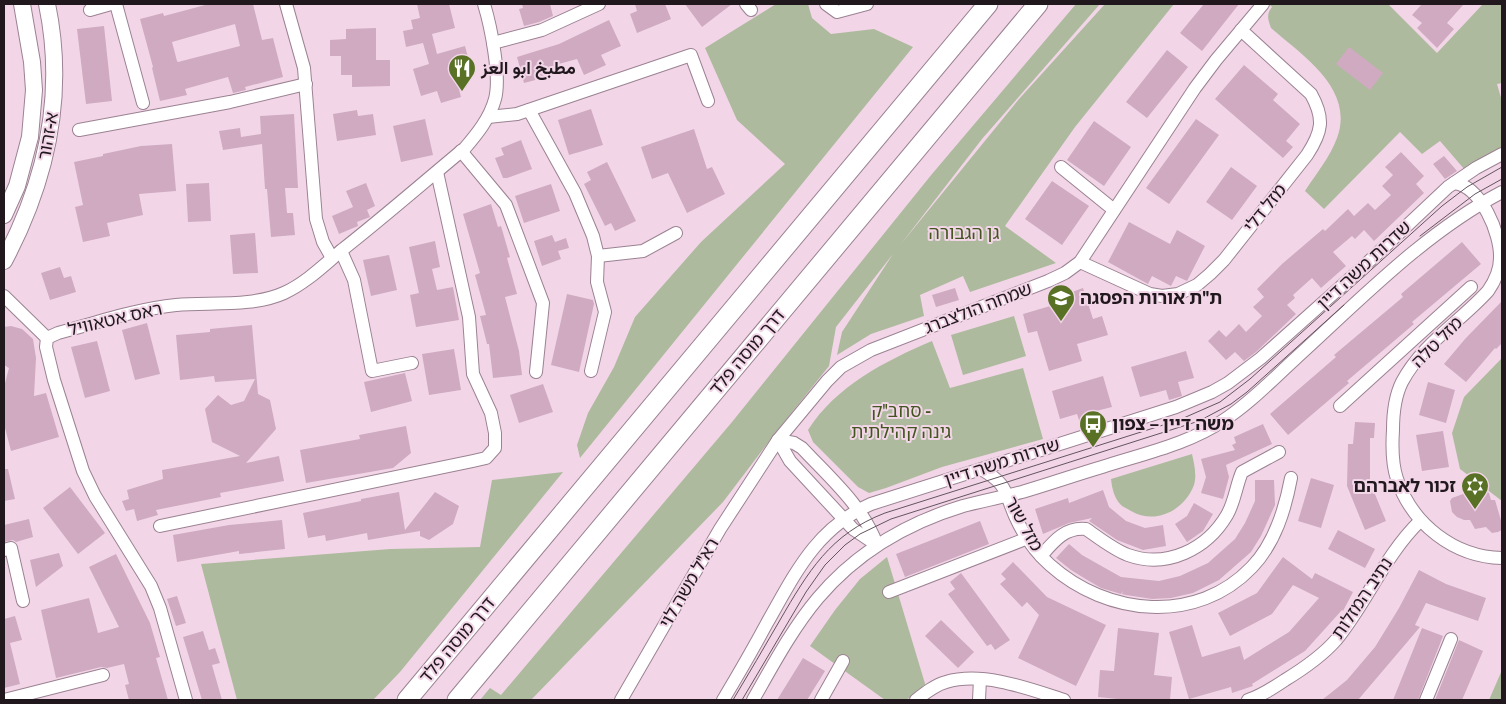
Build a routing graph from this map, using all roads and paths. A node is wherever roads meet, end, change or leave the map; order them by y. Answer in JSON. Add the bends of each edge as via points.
{"nodes":[{"id":1,"x":22,"y":4,"type":"edge"},
{"id":2,"x":47,"y":4,"type":"edge"},
{"id":3,"x":111,"y":4,"type":"edge"},
{"id":4,"x":116,"y":4,"type":"edge"},
{"id":5,"x":286,"y":4,"type":"edge"},
{"id":6,"x":484,"y":4,"type":"edge"},
{"id":7,"x":599,"y":4,"type":"edge"},
{"id":8,"x":826,"y":4,"type":"edge"},
{"id":9,"x":867,"y":4,"type":"edge"},
{"id":10,"x":988,"y":4,"type":"edge"},
{"id":11,"x":1038,"y":4,"type":"edge"},
{"id":12,"x":1263,"y":4,"type":"edge"},
{"id":13,"x":90,"y":10,"type":"dead end"},
{"id":14,"x":1241,"y":30,"type":"junction"},
{"id":15,"x":492,"y":43,"type":"junction"},
{"id":16,"x":306,"y":84,"type":"junction"},
{"id":17,"x":708,"y":101,"type":"dead end"},
{"id":18,"x":143,"y":103,"type":"dead end"},
{"id":19,"x":529,"y":110,"type":"junction"},
{"id":20,"x":488,"y":117,"type":"junction"},
{"id":21,"x":78,"y":130,"type":"dead end"},
{"id":22,"x":461,"y":151,"type":"junction"},
{"id":23,"x":1502,"y":154,"type":"edge"},
{"id":24,"x":1061,"y":168,"type":"dead end"},
{"id":25,"x":437,"y":172,"type":"junction"},
{"id":26,"x":1454,"y":183,"type":"junction"},
{"id":27,"x":1502,"y":192,"type":"edge"},
{"id":28,"x":1481,"y":204,"type":"junction"},
{"id":29,"x":1114,"y":210,"type":"junction"},
{"id":30,"x":4,"y":215,"type":"edge"},
{"id":31,"x":676,"y":233,"type":"dead end"},
{"id":32,"x":337,"y":254,"type":"junction"},
{"id":33,"x":598,"y":256,"type":"junction"},
{"id":34,"x":4,"y":261,"type":"edge"},
{"id":35,"x":1080,"y":262,"type":"junction"},
{"id":36,"x":1471,"y":287,"type":"dead end"},
{"id":37,"x":4,"y":296,"type":"edge"},
{"id":38,"x":1419,"y":334,"type":"junction"},
{"id":39,"x":47,"y":338,"type":"junction"},
{"id":40,"x":1430,"y":345,"type":"junction"},
{"id":41,"x":412,"y":363,"type":"dead end"},
{"id":42,"x":592,"y":371,"type":"dead end"},
{"id":43,"x":536,"y":372,"type":"dead end"},
{"id":44,"x":1340,"y":406,"type":"dead end"},
{"id":45,"x":778,"y":440,"type":"junction"},
{"id":46,"x":1279,"y":452,"type":"dead end"},
{"id":47,"x":760,"y":468,"type":"joint"},
{"id":48,"x":981,"y":469,"type":"junction"},
{"id":49,"x":1291,"y":478,"type":"dead end"},
{"id":50,"x":1008,"y":495,"type":"junction"},
{"id":51,"x":859,"y":509,"type":"junction"},
{"id":52,"x":844,"y":518,"type":"junction"},
{"id":53,"x":1420,"y":521,"type":"junction"},
{"id":54,"x":160,"y":526,"type":"dead end"},
{"id":55,"x":1028,"y":538,"type":"junction"},
{"id":56,"x":877,"y":546,"type":"junction"},
{"id":57,"x":4,"y":550,"type":"edge"},
{"id":58,"x":1041,"y":556,"type":"junction"},
{"id":59,"x":1502,"y":558,"type":"edge"},
{"id":60,"x":889,"y":592,"type":"dead end"},
{"id":61,"x":23,"y":601,"type":"dead end"},
{"id":62,"x":1451,"y":639,"type":"dead end"},
{"id":63,"x":843,"y":661,"type":"dead end"},
{"id":64,"x":104,"y":675,"type":"dead end"},
{"id":65,"x":980,"y":679,"type":"junction"},
{"id":66,"x":4,"y":700,"type":"edge"},
{"id":67,"x":186,"y":700,"type":"edge"},
{"id":68,"x":407,"y":700,"type":"edge"},
{"id":69,"x":457,"y":700,"type":"edge"},
{"id":70,"x":620,"y":700,"type":"edge"},
{"id":71,"x":723,"y":700,"type":"edge"},
{"id":72,"x":753,"y":700,"type":"edge"},
{"id":73,"x":820,"y":700,"type":"edge"},
{"id":74,"x":916,"y":700,"type":"edge"},
{"id":75,"x":979,"y":700,"type":"edge"},
{"id":76,"x":1064,"y":700,"type":"edge"},
{"id":77,"x":1248,"y":700,"type":"edge"},
{"id":78,"x":1426,"y":700,"type":"edge"}],
"edges":[{"from":1,"to":30,"type":"main road","name":"א-זהור","via":[[32,62],[30,137],[17,186]]},
{"from":2,"to":34,"type":"main road","name":"א-זהור","via":[[56,71],[50,139],[35,192]]},
{"from":3,"to":13,"type":"street"},
{"from":4,"to":18,"type":"street"},
{"from":5,"to":16,"type":"street"},
{"from":6,"to":15,"type":"street","name":"ראס אטאוויל"},
{"from":7,"to":15,"type":"street","via":[[542,30]]},
{"from":8,"to":9,"type":"street","via":[[837,12]]},
{"from":10,"to":68,"type":"highway","name":"דרך מוסה פלד"},
{"from":11,"to":69,"type":"highway","name":"דרך מוסה פלד"},
{"from":12,"to":14,"type":"street","name":"שמחה הולצברג"},
{"from":14,"to":29,"type":"street","name":"שמחה הולצברג","via":[[1195,88]]},
{"from":14,"to":35,"type":"street","name":"מזל דלי","via":[[1310,94],[1316,104],[1320,127],[1317,140],[1307,155],[1224,260],[1197,285],[1178,294],[1150,294]]},
{"from":15,"to":20,"type":"street","name":"ראס אטאוויל","via":[[495,98]]},
{"from":16,"to":21,"type":"street","via":[[230,102]]},
{"from":16,"to":32,"type":"street","via":[[316,219],[323,242]]},
{"from":17,"to":19,"type":"street","via":[[691,55]]},
{"from":19,"to":20,"type":"street"},
{"from":19,"to":33,"type":"street","via":[[575,193]]},
{"from":20,"to":22,"type":"street","name":"ראס אטאוויל"},
{"from":22,"to":25,"type":"street","name":"ראס אטאוויל"},
{"from":22,"to":43,"type":"street","via":[[506,205],[544,303]]},
{"from":23,"to":26,"type":"street","name":"שדרות משה דיין"},
{"from":24,"to":29,"type":"street"},
{"from":25,"to":32,"type":"street","name":"ראס אטאוויל"},
{"from":25,"to":54,"type":"street","via":[[469,316],[473,374],[491,413],[494,448],[486,458],[473,462]]},
{"from":26,"to":28,"type":"street","name":"מזל טלה","via":[[1467,187]]},
{"from":26,"to":48,"type":"street","name":"שדרות משה דיין","via":[[1280,342],[1228,383],[1176,408]]},
{"from":27,"to":28,"type":"street","name":"שדרות משה דיין"},
{"from":28,"to":40,"type":"street","name":"מזל טלה","via":[[1499,243],[1496,279],[1478,302]]},
{"from":28,"to":50,"type":"street","name":"שדרות משה דיין","via":[[1403,262],[1258,394],[1222,422],[1165,447]]},
{"from":29,"to":35,"type":"street","name":"שמחה הולצברג"},
{"from":31,"to":33,"type":"street","via":[[643,251]]},
{"from":32,"to":39,"type":"street","name":"ראס אטאוויל","via":[[284,293],[239,302],[174,305],[120,316]]},
{"from":32,"to":41,"type":"street","via":[[354,280],[372,371]]},
{"from":33,"to":42,"type":"street","via":[[597,282],[605,312]]},
{"from":35,"to":45,"type":"street","name":"שמחה הולצברג","via":[[1048,281],[855,358],[821,387]]},
{"from":36,"to":38,"type":"street"},
{"from":37,"to":39,"type":"street"},
{"from":38,"to":40,"type":"street"},
{"from":38,"to":44,"type":"street"},
{"from":39,"to":67,"type":"street","name":"ראס אטאוויל","via":[[54,380],[84,471],[151,586]]},
{"from":40,"to":53,"type":"street","name":"מזל טלה","via":[[1412,365],[1401,384],[1393,419],[1396,477],[1410,508]]},
{"from":45,"to":47,"type":"street","name":"שמחה הולצברג"},
{"from":45,"to":51,"type":"street","via":[[802,448]]},
{"from":45,"to":52,"type":"street","via":[[790,461]]},
{"from":46,"to":58,"type":"street","via":[[1242,472],[1234,500],[1219,526],[1194,549],[1169,558],[1140,559],[1126,555],[1086,529],[1078,528],[1060,535]]},
{"from":47,"to":70,"type":"street","name":"רא\"ל משה לוי","via":[[720,529]]},
{"from":48,"to":50,"type":"street","name":"מזל שור","via":[[996,478]]},
{"from":48,"to":51,"type":"street","name":"שדרות משה דיין"},
{"from":49,"to":58,"type":"street","name":"מזל שור","via":[[1281,519],[1254,566],[1212,596],[1152,608],[1111,600],[1087,591]]},
{"from":50,"to":55,"type":"street","name":"מזל שור"},
{"from":50,"to":56,"type":"street","name":"שדרות משה דיין","via":[[933,517]]},
{"from":51,"to":52,"type":"street","name":"שדרות משה דיין"},
{"from":51,"to":56,"type":"street"},
{"from":52,"to":56,"type":"street"},
{"from":52,"to":71,"type":"street","name":"שדרות משה דיין","via":[[803,560]]},
{"from":53,"to":59,"type":"street","name":"מזל טלה","via":[[1435,534],[1464,550]]},
{"from":53,"to":77,"type":"street","name":"נתיב המזלות","via":[[1400,542],[1334,641],[1298,672]]},
{"from":55,"to":58,"type":"street","name":"מזל שור"},
{"from":55,"to":60,"type":"street"},
{"from":56,"to":72,"type":"street","name":"שדרות משה דיין","via":[[857,560],[804,615]]},
{"from":57,"to":61,"type":"street","via":[[11,548]]},
{"from":62,"to":78,"type":"street"},
{"from":63,"to":73,"type":"street"},
{"from":64,"to":66,"type":"street"},
{"from":65,"to":74,"type":"street","via":[[945,682]]},
{"from":65,"to":75,"type":"street"},
{"from":65,"to":76,"type":"street","via":[[1016,685]]}]}
